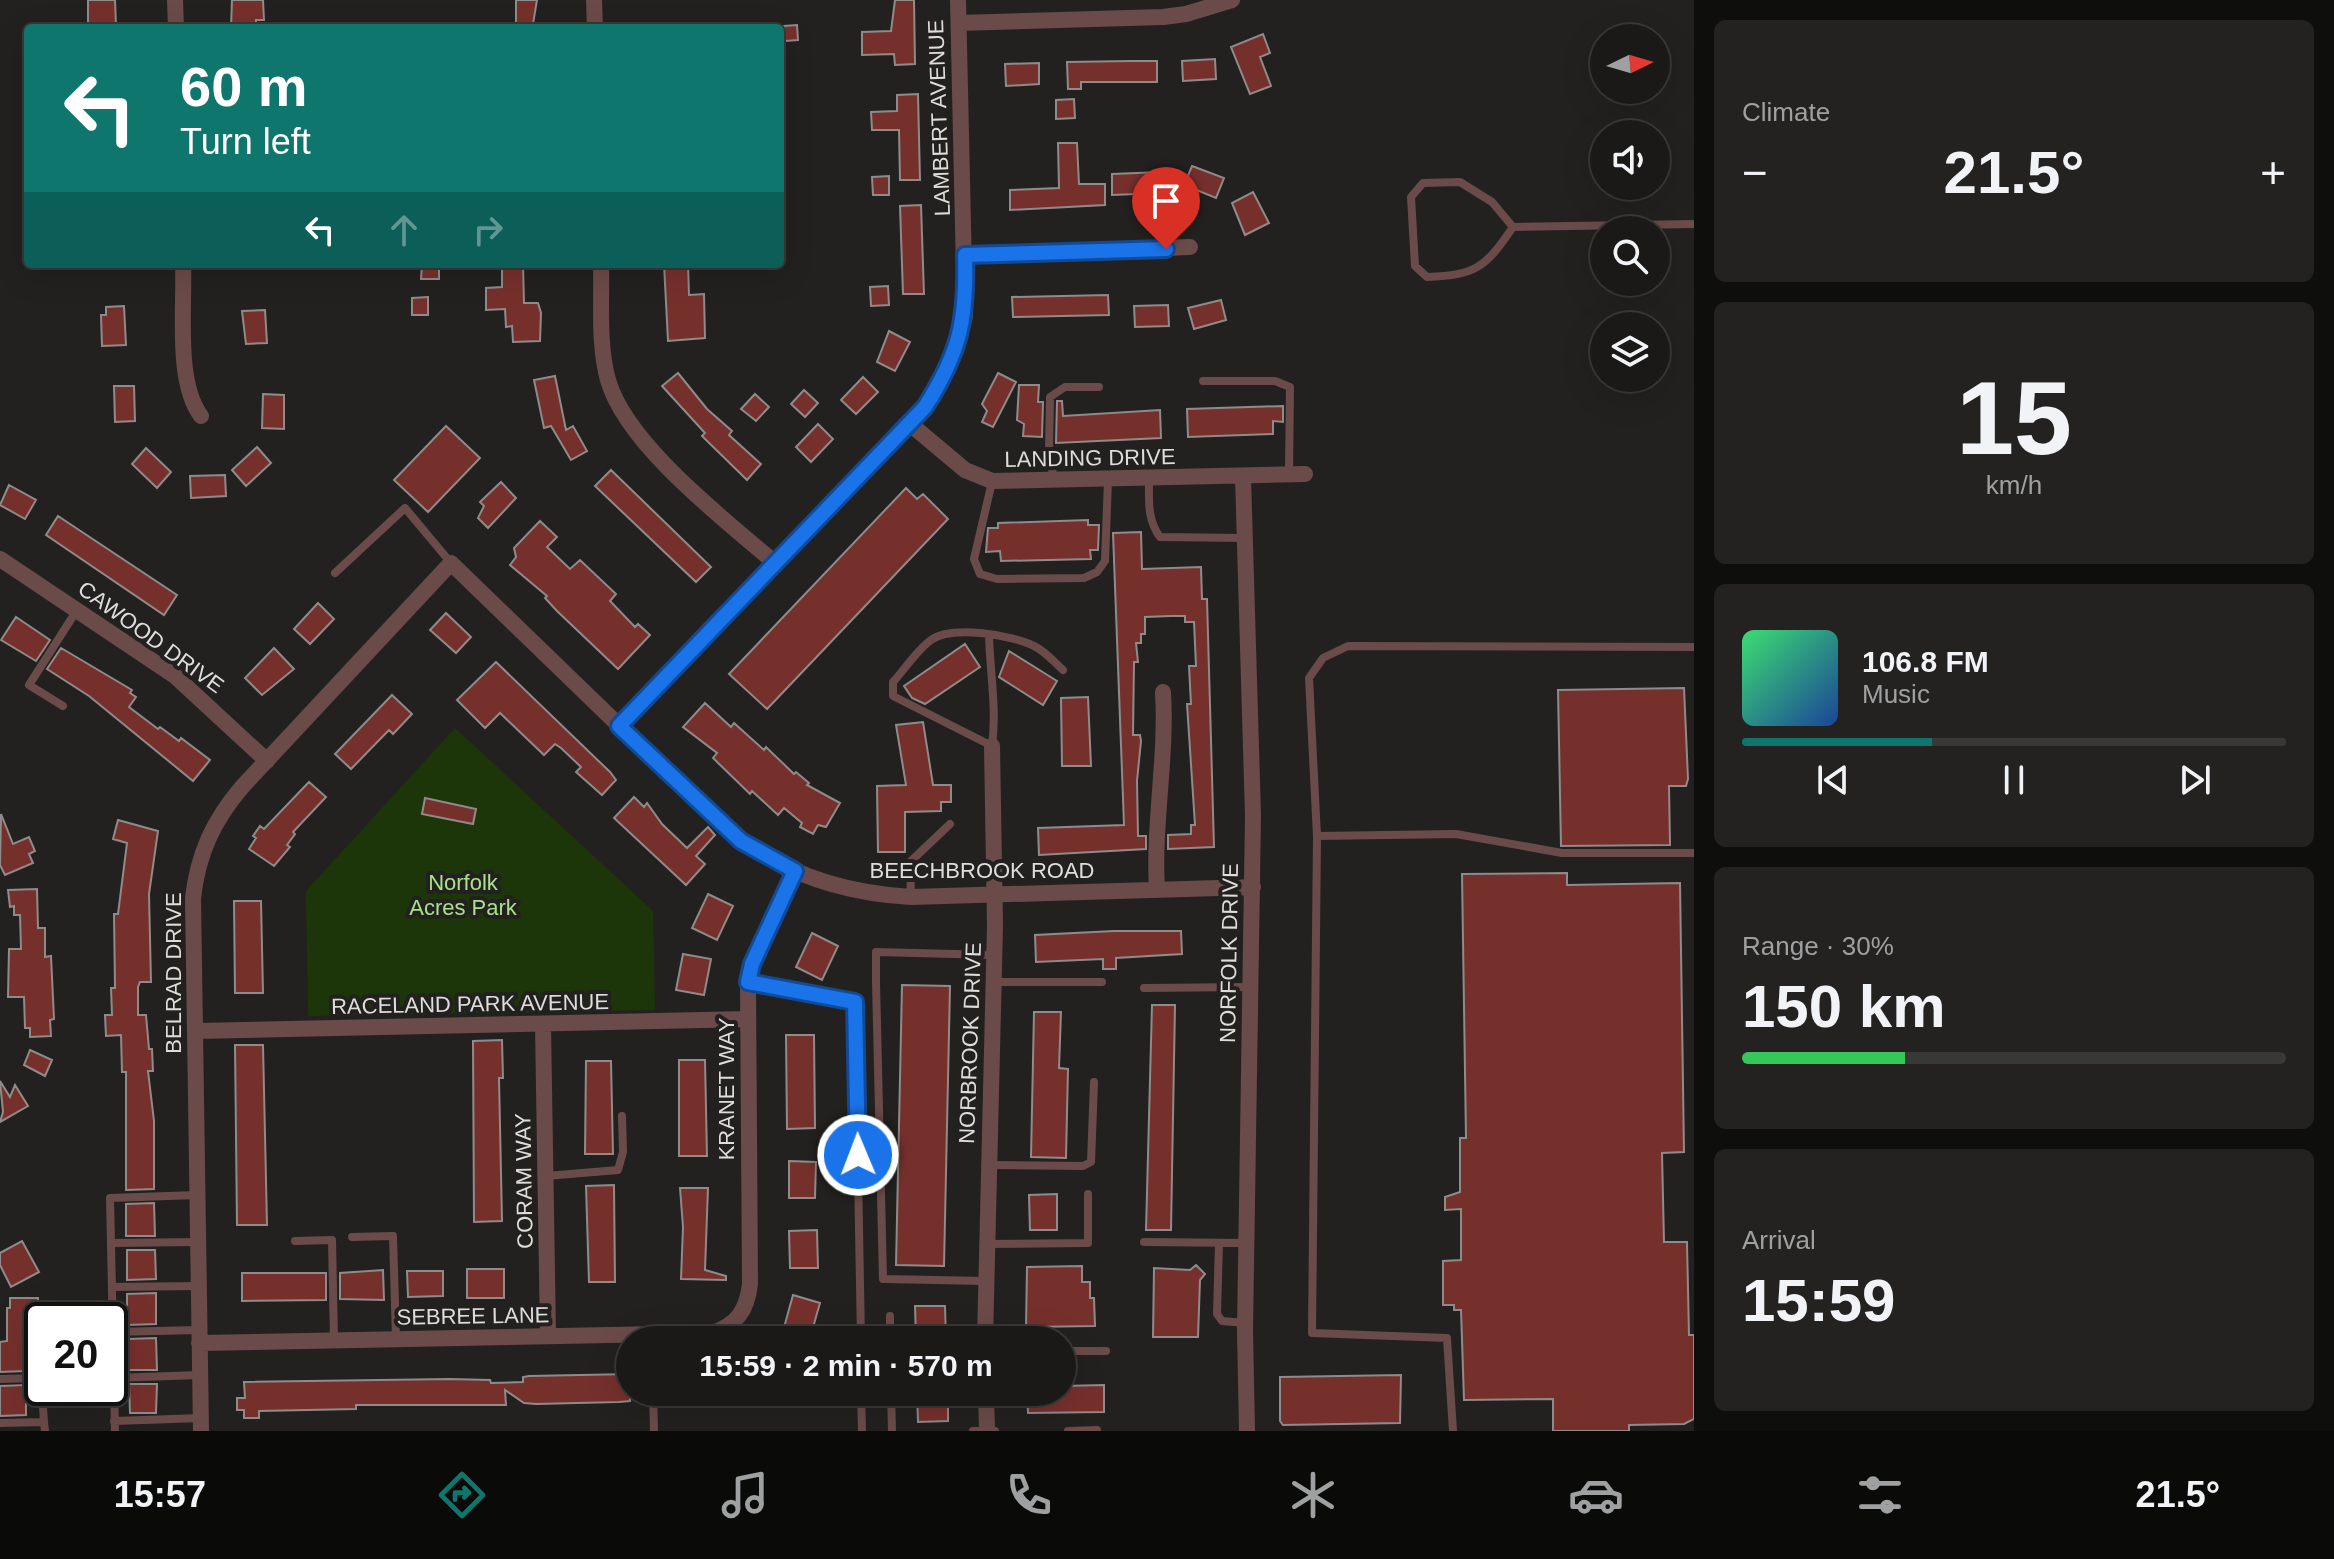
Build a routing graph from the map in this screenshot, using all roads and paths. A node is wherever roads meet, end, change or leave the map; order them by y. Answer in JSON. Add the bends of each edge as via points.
{"nodes":[{"id":1,"x":175,"y":0,"type":"edge"},
{"id":2,"x":594,"y":0,"type":"edge"},
{"id":3,"x":958,"y":0,"type":"edge"},
{"id":4,"x":1232,"y":0,"type":"edge"},
{"id":5,"x":959,"y":23,"type":"junction"},
{"id":6,"x":176,"y":24,"type":"edge"},
{"id":7,"x":595,"y":24,"type":"edge"},
{"id":8,"x":1694,"y":224,"type":"edge"},
{"id":9,"x":1513,"y":227,"type":"junction"},
{"id":10,"x":1190,"y":247,"type":"dead end"},
{"id":11,"x":965,"y":255,"type":"junction"},
{"id":12,"x":183,"y":268,"type":"edge"},
{"id":13,"x":601,"y":268,"type":"edge"},
{"id":14,"x":1203,"y":381,"type":"dead end"},
{"id":15,"x":1099,"y":387,"type":"dead end"},
{"id":16,"x":201,"y":416,"type":"dead end"},
{"id":17,"x":909,"y":423,"type":"junction"},
{"id":18,"x":1297,"y":474,"type":"joint"},
{"id":19,"x":1243,"y":477,"type":"junction"},
{"id":20,"x":1149,"y":479,"type":"junction"},
{"id":21,"x":1108,"y":480,"type":"junction"},
{"id":22,"x":992,"y":481,"type":"junction"},
{"id":23,"x":1054,"y":482,"type":"junction"},
{"id":24,"x":1245,"y":538,"type":"junction"},
{"id":25,"x":0,"y":559,"type":"edge"},
{"id":26,"x":451,"y":563,"type":"junction"},
{"id":27,"x":775,"y":563,"type":"junction"},
{"id":28,"x":335,"y":573,"type":"dead end"},
{"id":29,"x":77,"y":610,"type":"junction"},
{"id":30,"x":989,"y":635,"type":"junction"},
{"id":31,"x":1694,"y":647,"type":"edge"},
{"id":32,"x":1063,"y":670,"type":"dead end"},
{"id":33,"x":1163,"y":692,"type":"dead end"},
{"id":34,"x":63,"y":706,"type":"dead end"},
{"id":35,"x":619,"y":726,"type":"junction"},
{"id":36,"x":992,"y":746,"type":"junction"},
{"id":37,"x":267,"y":761,"type":"junction"},
{"id":38,"x":950,"y":824,"type":"dead end"},
{"id":39,"x":1317,"y":836,"type":"junction"},
{"id":40,"x":1694,"y":853,"type":"edge"},
{"id":41,"x":795,"y":871,"type":"junction"},
{"id":42,"x":1253,"y":887,"type":"junction"},
{"id":43,"x":1157,"y":890,"type":"junction"},
{"id":44,"x":995,"y":896,"type":"junction"},
{"id":45,"x":911,"y":897,"type":"junction"},
{"id":46,"x":995,"y":955,"type":"junction"},
{"id":47,"x":748,"y":982,"type":"junction"},
{"id":48,"x":994,"y":982,"type":"junction"},
{"id":49,"x":1102,"y":982,"type":"dead end"},
{"id":50,"x":1251,"y":987,"type":"junction"},
{"id":51,"x":1144,"y":988,"type":"dead end"},
{"id":52,"x":747,"y":1019,"type":"junction"},
{"id":53,"x":543,"y":1025,"type":"junction"},
{"id":54,"x":195,"y":1031,"type":"junction"},
{"id":55,"x":1094,"y":1082,"type":"dead end"},
{"id":56,"x":622,"y":1116,"type":"dead end"},
{"id":57,"x":989,"y":1165,"type":"junction"},
{"id":58,"x":546,"y":1176,"type":"junction"},
{"id":59,"x":1088,"y":1194,"type":"dead end"},
{"id":60,"x":197,"y":1195,"type":"junction"},
{"id":61,"x":352,"y":1237,"type":"dead end"},
{"id":62,"x":295,"y":1241,"type":"dead end"},
{"id":63,"x":198,"y":1242,"type":"junction"},
{"id":64,"x":1144,"y":1242,"type":"dead end"},
{"id":65,"x":111,"y":1243,"type":"junction"},
{"id":66,"x":1219,"y":1243,"type":"junction"},
{"id":67,"x":1247,"y":1243,"type":"junction"},
{"id":68,"x":987,"y":1244,"type":"junction"},
{"id":69,"x":986,"y":1281,"type":"junction"},
{"id":70,"x":198,"y":1286,"type":"junction"},
{"id":71,"x":112,"y":1287,"type":"junction"},
{"id":72,"x":112,"y":1302,"type":"edge"},
{"id":73,"x":741,"y":1314,"type":"joint"},
{"id":74,"x":890,"y":1316,"type":"dead end"},
{"id":75,"x":1245,"y":1323,"type":"junction"},
{"id":76,"x":728,"y":1326,"type":"edge"},
{"id":77,"x":861,"y":1326,"type":"edge"},
{"id":78,"x":890,"y":1326,"type":"edge"},
{"id":79,"x":985,"y":1326,"type":"edge"},
{"id":80,"x":128,"y":1333,"type":"edge"},
{"id":81,"x":548,"y":1336,"type":"junction"},
{"id":82,"x":199,"y":1337,"type":"junction"},
{"id":83,"x":616,"y":1337,"type":"edge"},
{"id":84,"x":396,"y":1339,"type":"junction"},
{"id":85,"x":334,"y":1340,"type":"junction"},
{"id":86,"x":1076,"y":1351,"type":"edge"},
{"id":87,"x":1106,"y":1351,"type":"dead end"},
{"id":88,"x":200,"y":1375,"type":"junction"},
{"id":89,"x":128,"y":1377,"type":"edge"},
{"id":90,"x":0,"y":1379,"type":"edge"},
{"id":91,"x":114,"y":1406,"type":"edge"},
{"id":92,"x":653,"y":1406,"type":"edge"},
{"id":93,"x":861,"y":1406,"type":"edge"},
{"id":94,"x":891,"y":1406,"type":"edge"},
{"id":95,"x":986,"y":1406,"type":"edge"},
{"id":96,"x":114,"y":1421,"type":"junction"},
{"id":97,"x":0,"y":1423,"type":"edge"},
{"id":98,"x":201,"y":1425,"type":"edge"},
{"id":99,"x":44,"y":1427,"type":"edge"},
{"id":100,"x":1097,"y":1430,"type":"edge"},
{"id":101,"x":115,"y":1431,"type":"edge"},
{"id":102,"x":654,"y":1431,"type":"edge"},
{"id":103,"x":862,"y":1431,"type":"edge"},
{"id":104,"x":892,"y":1431,"type":"edge"},
{"id":105,"x":973,"y":1431,"type":"edge"},
{"id":106,"x":987,"y":1431,"type":"edge"},
{"id":107,"x":995,"y":1431,"type":"edge"},
{"id":108,"x":1068,"y":1431,"type":"edge"},
{"id":109,"x":1247,"y":1431,"type":"edge"},
{"id":110,"x":1453,"y":1431,"type":"edge"}],
"edges":[{"from":1,"to":6,"type":"street"},
{"from":2,"to":7,"type":"street"},
{"from":3,"to":5,"type":"street","name":"LAMBERT AVENUE"},
{"from":4,"to":5,"type":"street","via":[[1163,17]]},
{"from":5,"to":11,"type":"street","name":"LAMBERT AVENUE"},
{"from":8,"to":9,"type":"lane"},
{"from":9,"to":9,"type":"lane","via":[[1492,258],[1463,276],[1427,277],[1415,266],[1411,197],[1423,183],[1460,182],[1492,202]]},
{"from":10,"to":11,"type":"street"},
{"from":11,"to":17,"type":"street","name":"LAMBERT AVENUE","via":[[965,316],[956,351],[925,407]]},
{"from":12,"to":16,"type":"street","via":[[185,373],[188,393]]},
{"from":13,"to":27,"type":"street","via":[[605,367],[619,408],[644,442]]},
{"from":14,"to":18,"type":"lane","via":[[1275,381],[1290,387]]},
{"from":15,"to":23,"type":"lane","via":[[1065,387],[1050,397]]},
{"from":17,"to":22,"type":"street","name":"LANDING DRIVE","via":[[965,470]]},
{"from":17,"to":27,"type":"street","name":"LAMBERT AVENUE"},
{"from":18,"to":19,"type":"street","name":"LANDING DRIVE"},
{"from":19,"to":20,"type":"street","name":"LANDING DRIVE"},
{"from":19,"to":24,"type":"street","name":"NORFOLK DRIVE"},
{"from":20,"to":21,"type":"street","name":"LANDING DRIVE"},
{"from":20,"to":24,"type":"lane","via":[[1149,511],[1160,537]]},
{"from":21,"to":22,"type":"lane","via":[[1105,561],[1097,572],[1084,578],[997,579],[980,574],[974,559]]},
{"from":21,"to":23,"type":"street","name":"LANDING DRIVE"},
{"from":22,"to":23,"type":"street","name":"LANDING DRIVE"},
{"from":24,"to":42,"type":"street","name":"NORFOLK DRIVE"},
{"from":25,"to":29,"type":"street","name":"CAWOOD DRIVE"},
{"from":26,"to":28,"type":"lane","via":[[405,508]]},
{"from":26,"to":35,"type":"street","name":"BEECHBROOK ROAD"},
{"from":26,"to":37,"type":"street","name":"BELRAD DRIVE"},
{"from":27,"to":35,"type":"street","name":"LAMBERT AVENUE"},
{"from":29,"to":34,"type":"lane","via":[[29,685]]},
{"from":29,"to":37,"type":"street","name":"CAWOOD DRIVE","via":[[175,676]]},
{"from":30,"to":32,"type":"lane","via":[[1011,636],[1037,647]]},
{"from":30,"to":36,"type":"lane","via":[[997,714]]},
{"from":30,"to":36,"type":"lane","via":[[945,634],[931,640],[891,689],[896,700]]},
{"from":31,"to":39,"type":"lane","via":[[1348,646],[1323,658],[1309,678]]},
{"from":33,"to":43,"type":"street","via":[[1166,739],[1154,847]]},
{"from":35,"to":41,"type":"street","name":"BEECHBROOK ROAD","via":[[741,841]]},
{"from":36,"to":44,"type":"street","name":"NORBROOK DRIVE"},
{"from":37,"to":54,"type":"street","name":"BELRAD DRIVE","via":[[216,821],[196,871]]},
{"from":38,"to":45,"type":"lane","via":[[910,862]]},
{"from":39,"to":40,"type":"lane","via":[[1456,834],[1562,853]]},
{"from":39,"to":110,"type":"lane","via":[[1312,1333],[1447,1338]]},
{"from":41,"to":45,"type":"street","name":"BEECHBROOK ROAD","via":[[865,894]]},
{"from":41,"to":47,"type":"street","name":"KRANET WAY"},
{"from":42,"to":43,"type":"street","name":"BEECHBROOK ROAD"},
{"from":42,"to":50,"type":"street","name":"NORFOLK DRIVE"},
{"from":43,"to":44,"type":"street","name":"BEECHBROOK ROAD"},
{"from":44,"to":45,"type":"street","name":"BEECHBROOK ROAD"},
{"from":44,"to":46,"type":"street","name":"NORBROOK DRIVE"},
{"from":46,"to":48,"type":"street","name":"NORBROOK DRIVE"},
{"from":46,"to":69,"type":"lane","via":[[876,952],[883,1279]]},
{"from":47,"to":52,"type":"street","name":"KRANET WAY"},
{"from":47,"to":77,"type":"lane","via":[[855,1002]]},
{"from":48,"to":49,"type":"lane"},
{"from":48,"to":57,"type":"street","name":"NORBROOK DRIVE"},
{"from":50,"to":51,"type":"lane"},
{"from":50,"to":67,"type":"street","name":"NORFOLK DRIVE"},
{"from":52,"to":53,"type":"street","name":"RACELAND PARK AVENUE"},
{"from":52,"to":73,"type":"street","name":"KRANET WAY","via":[[750,1284]]},
{"from":53,"to":54,"type":"street","name":"RACELAND PARK AVENUE"},
{"from":53,"to":58,"type":"street","name":"CORAM WAY"},
{"from":54,"to":60,"type":"street","name":"BELRAD DRIVE"},
{"from":55,"to":57,"type":"lane","via":[[1091,1162]]},
{"from":56,"to":58,"type":"lane","via":[[618,1170]]},
{"from":57,"to":68,"type":"street","name":"NORBROOK DRIVE"},
{"from":58,"to":81,"type":"street","name":"CORAM WAY"},
{"from":59,"to":68,"type":"lane","via":[[1088,1243]]},
{"from":60,"to":63,"type":"street","name":"BELRAD DRIVE"},
{"from":60,"to":65,"type":"lane","via":[[110,1198]]},
{"from":61,"to":84,"type":"lane","via":[[393,1236]]},
{"from":62,"to":85,"type":"lane","via":[[332,1240]]},
{"from":63,"to":65,"type":"lane"},
{"from":63,"to":70,"type":"street","name":"BELRAD DRIVE"},
{"from":64,"to":66,"type":"lane"},
{"from":65,"to":71,"type":"lane"},
{"from":66,"to":67,"type":"lane"},
{"from":66,"to":75,"type":"lane","via":[[1217,1314],[1222,1321]]},
{"from":67,"to":75,"type":"street","name":"NORFOLK DRIVE"},
{"from":68,"to":69,"type":"street","name":"NORBROOK DRIVE"},
{"from":69,"to":79,"type":"street","name":"NORBROOK DRIVE"},
{"from":70,"to":71,"type":"lane"},
{"from":70,"to":82,"type":"street","name":"BELRAD DRIVE"},
{"from":71,"to":72,"type":"lane"},
{"from":73,"to":76,"type":"street","name":"SEBREE LANE"},
{"from":74,"to":78,"type":"lane"},
{"from":75,"to":109,"type":"street","name":"NORFOLK DRIVE"},
{"from":80,"to":82,"type":"lane"},
{"from":81,"to":83,"type":"street","name":"SEBREE LANE"},
{"from":81,"to":84,"type":"street","name":"SEBREE LANE"},
{"from":82,"to":85,"type":"street","name":"SEBREE LANE"},
{"from":82,"to":88,"type":"street","name":"BELRAD DRIVE"},
{"from":84,"to":85,"type":"street","name":"SEBREE LANE"},
{"from":86,"to":87,"type":"lane"},
{"from":88,"to":89,"type":"lane"},
{"from":88,"to":98,"type":"street","name":"BELRAD DRIVE"},
{"from":90,"to":99,"type":"lane","via":[[41,1378]]},
{"from":91,"to":96,"type":"lane"},
{"from":92,"to":102,"type":"lane"},
{"from":93,"to":103,"type":"lane"},
{"from":94,"to":104,"type":"lane"},
{"from":95,"to":106,"type":"street"},
{"from":96,"to":98,"type":"lane"},
{"from":96,"to":101,"type":"lane"},
{"from":97,"to":99,"type":"lane"},
{"from":100,"to":108,"type":"lane"},
{"from":105,"to":106,"type":"lane"},
{"from":106,"to":107,"type":"lane"}]}
